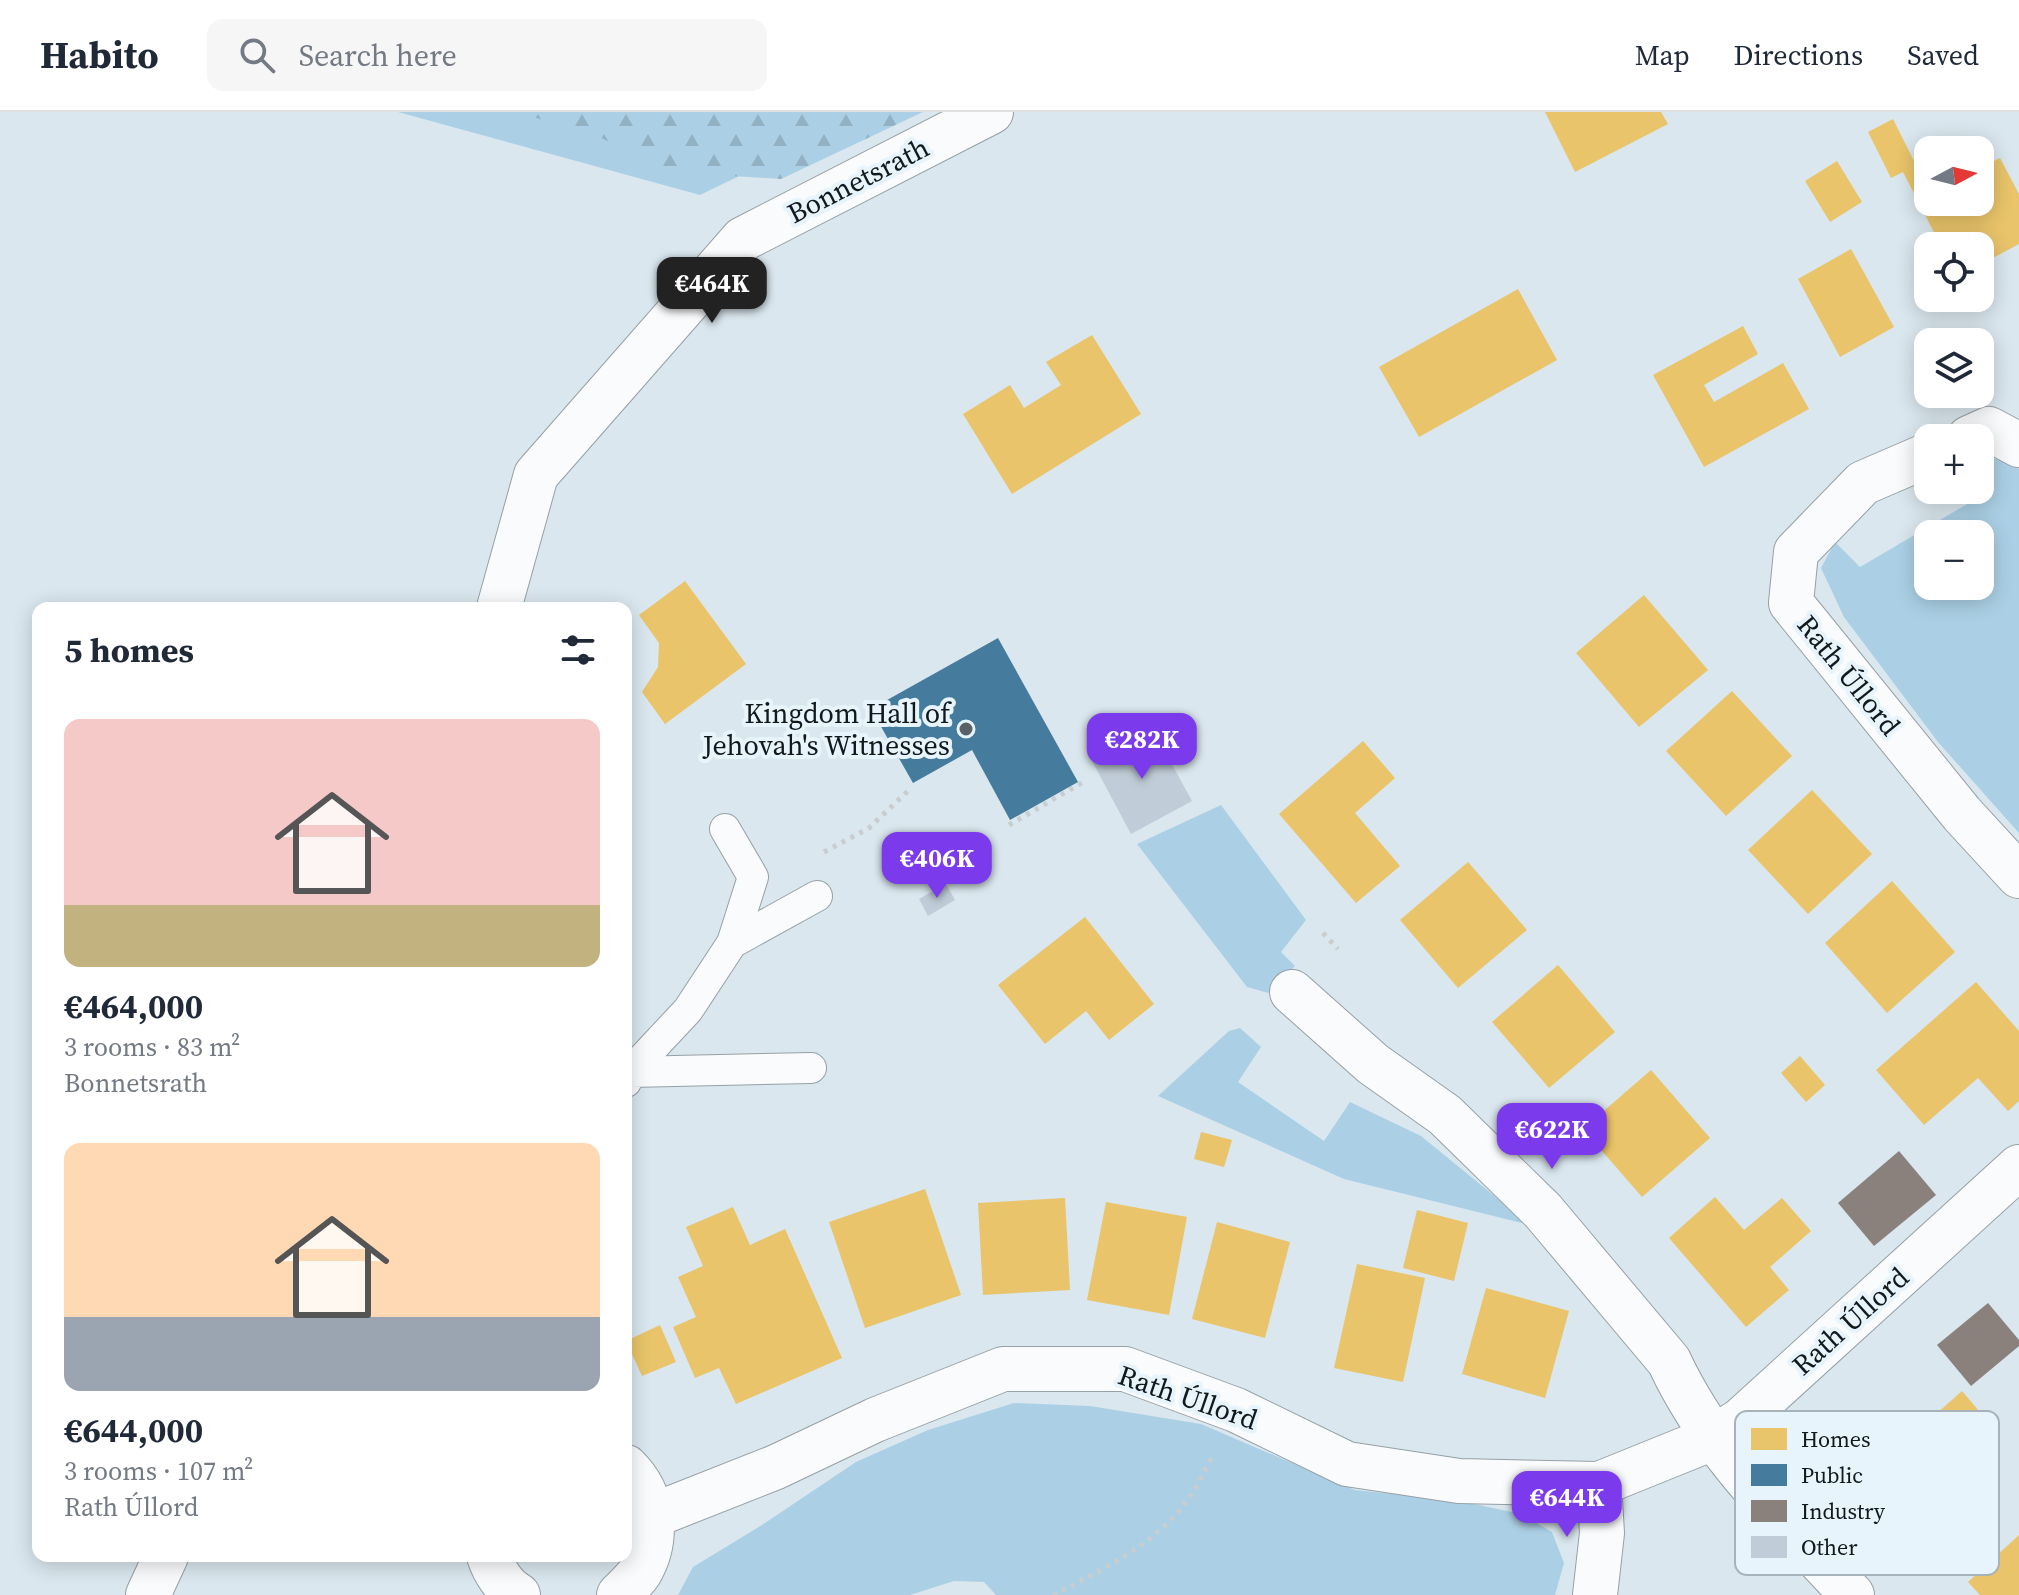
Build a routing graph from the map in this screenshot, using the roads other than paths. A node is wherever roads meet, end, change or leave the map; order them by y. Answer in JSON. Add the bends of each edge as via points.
{"nodes":[{"id":1,"x":991,"y":112,"type":"edge"},
{"id":2,"x":1994,"y":432,"type":"edge"},
{"id":3,"x":2019,"y":445,"type":"edge"},
{"id":4,"x":1914,"y":461,"type":"edge"},
{"id":5,"x":501,"y":602,"type":"edge"},
{"id":6,"x":725,"y":829,"type":"dead end"},
{"id":7,"x":2019,"y":876,"type":"edge"},
{"id":8,"x":817,"y":896,"type":"dead end"},
{"id":9,"x":732,"y":943,"type":"junction"},
{"id":10,"x":1292,"y":992,"type":"dead end"},
{"id":11,"x":811,"y":1068,"type":"dead end"},
{"id":12,"x":632,"y":1073,"type":"edge"},
{"id":13,"x":632,"y":1077,"type":"edge"},
{"id":14,"x":2019,"y":1167,"type":"edge"},
{"id":15,"x":1751,"y":1411,"type":"edge"},
{"id":16,"x":1735,"y":1424,"type":"edge"},
{"id":17,"x":1713,"y":1438,"type":"junction"},
{"id":18,"x":1735,"y":1466,"type":"edge"},
{"id":19,"x":632,"y":1475,"type":"edge"},
{"id":20,"x":1599,"y":1484,"type":"junction"},
{"id":21,"x":652,"y":1516,"type":"junction"},
{"id":22,"x":163,"y":1562,"type":"edge"},
{"id":23,"x":491,"y":1562,"type":"edge"},
{"id":24,"x":1833,"y":1575,"type":"edge"},
{"id":25,"x":148,"y":1595,"type":"edge"},
{"id":26,"x":518,"y":1595,"type":"edge"},
{"id":27,"x":619,"y":1595,"type":"edge"},
{"id":28,"x":1595,"y":1595,"type":"edge"},
{"id":29,"x":1852,"y":1595,"type":"edge"}],
"edges":[{"from":1,"to":5,"type":"street","name":"Bonnetsrath","via":[[743,239],[536,475]]},
{"from":2,"to":3,"type":"street"},
{"from":4,"to":7,"type":"street","name":"Rath Úllord","via":[[1863,483],[1796,552],[1791,603],[1962,814]]},
{"from":6,"to":9,"type":"lane","via":[[753,877]]},
{"from":8,"to":9,"type":"lane"},
{"from":9,"to":12,"type":"lane","via":[[688,1010]]},
{"from":10,"to":17,"type":"street","via":[[1373,1064],[1445,1115],[1543,1211],[1669,1361]]},
{"from":11,"to":13,"type":"lane"},
{"from":14,"to":15,"type":"street","name":"Rath Úllord"},
{"from":16,"to":17,"type":"street","name":"Rath Úllord"},
{"from":17,"to":18,"type":"street"},
{"from":17,"to":20,"type":"street","name":"Rath Úllord"},
{"from":19,"to":21,"type":"street"},
{"from":20,"to":21,"type":"street","name":"Rath Úllord","via":[[1459,1481],[1347,1464],[1236,1410],[1125,1369],[1003,1369]]},
{"from":20,"to":28,"type":"street","via":[[1602,1533]]},
{"from":21,"to":27,"type":"street","via":[[651,1545],[640,1572]]},
{"from":22,"to":25,"type":"street"},
{"from":23,"to":26,"type":"street"},
{"from":24,"to":29,"type":"street"}]}
